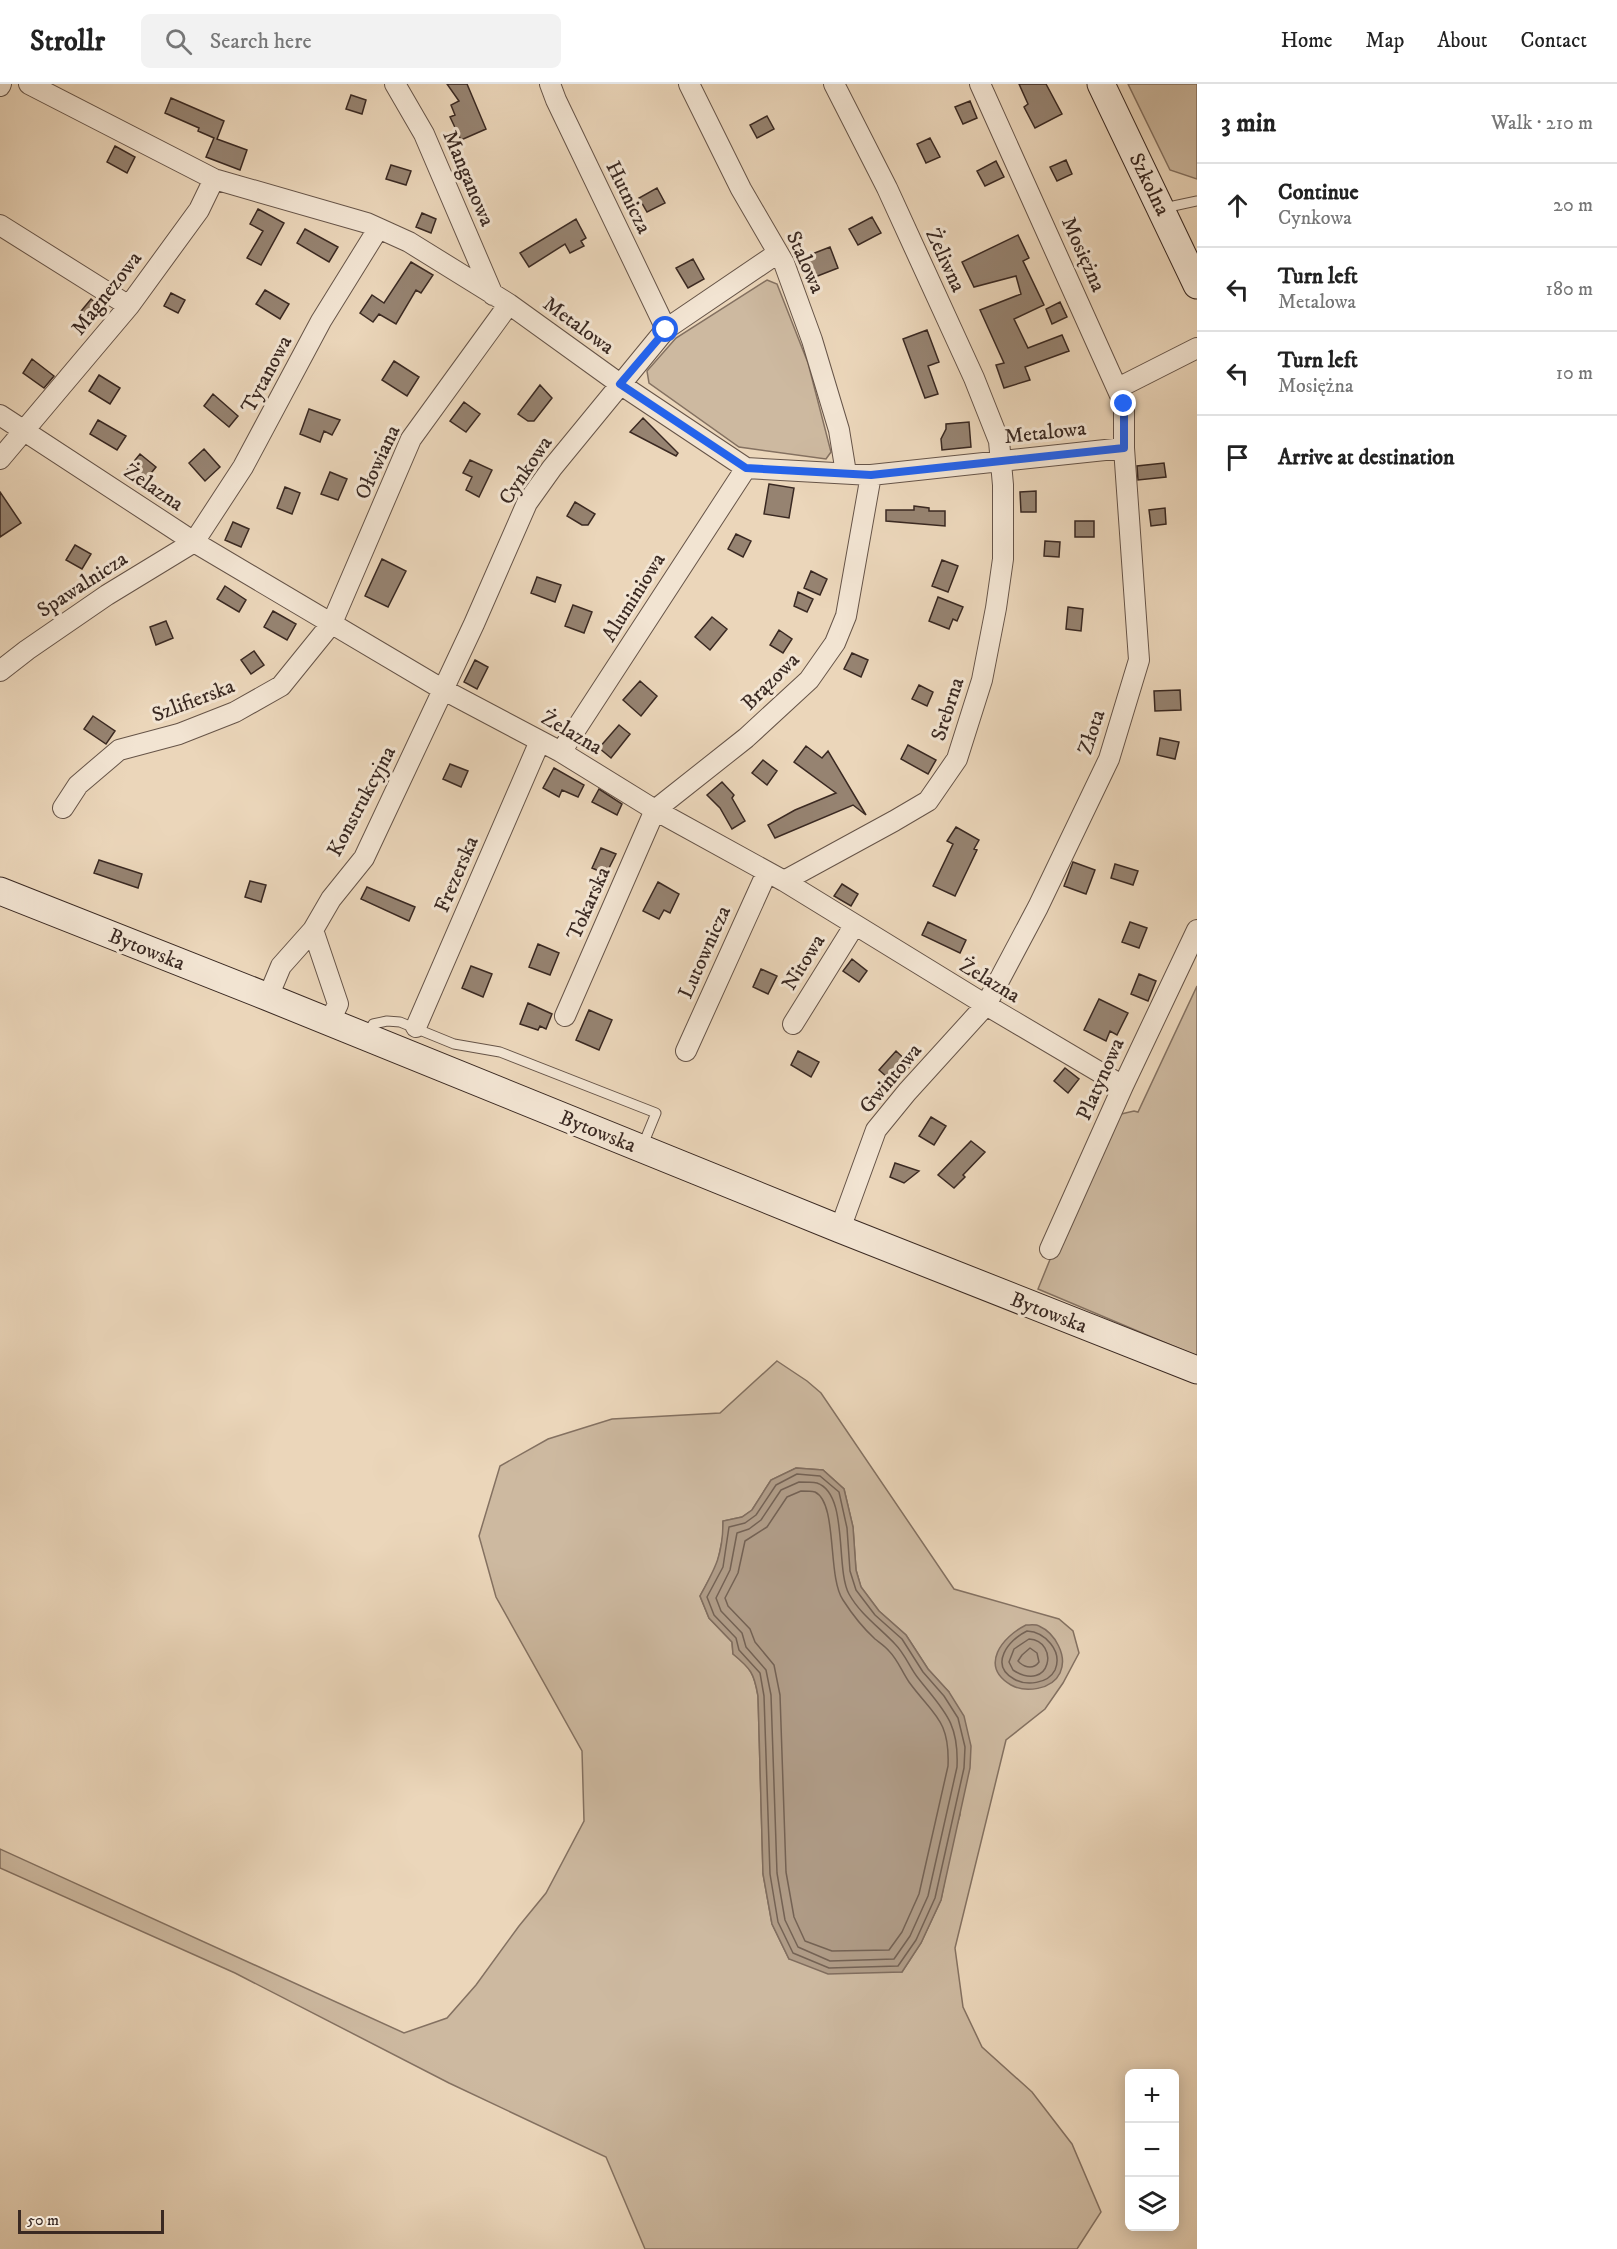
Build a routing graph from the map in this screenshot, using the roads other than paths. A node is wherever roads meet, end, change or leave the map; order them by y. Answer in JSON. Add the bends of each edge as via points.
{"nodes":[{"id":1,"x":29,"y":84,"type":"edge"},
{"id":2,"x":395,"y":84,"type":"edge"},
{"id":3,"x":550,"y":84,"type":"edge"},
{"id":4,"x":689,"y":84,"type":"edge"},
{"id":5,"x":834,"y":84,"type":"edge"},
{"id":6,"x":980,"y":84,"type":"edge"},
{"id":7,"x":1101,"y":84,"type":"edge"},
{"id":8,"x":214,"y":179,"type":"junction"},
{"id":9,"x":1197,"y":201,"type":"edge"},
{"id":10,"x":1162,"y":208,"type":"junction"},
{"id":11,"x":0,"y":225,"type":"edge"},
{"id":12,"x":378,"y":229,"type":"junction"},
{"id":13,"x":778,"y":254,"type":"junction"},
{"id":14,"x":1197,"y":285,"type":"edge"},
{"id":15,"x":501,"y":299,"type":"junction"},
{"id":16,"x":129,"y":306,"type":"junction"},
{"id":17,"x":666,"y":330,"type":"junction"},
{"id":18,"x":1197,"y":348,"type":"edge"},
{"id":19,"x":620,"y":384,"type":"junction"},
{"id":20,"x":1118,"y":388,"type":"junction"},
{"id":21,"x":0,"y":414,"type":"edge"},
{"id":22,"x":26,"y":430,"type":"junction"},
{"id":23,"x":1124,"y":448,"type":"junction"},
{"id":24,"x":0,"y":459,"type":"edge"},
{"id":25,"x":1001,"y":460,"type":"junction"},
{"id":26,"x":746,"y":468,"type":"junction"},
{"id":27,"x":846,"y":473,"type":"junction"},
{"id":28,"x":871,"y":475,"type":"junction"},
{"id":29,"x":194,"y":542,"type":"junction"},
{"id":30,"x":332,"y":623,"type":"junction"},
{"id":31,"x":0,"y":671,"type":"edge"},
{"id":32,"x":442,"y":689,"type":"junction"},
{"id":33,"x":540,"y":741,"type":"junction"},
{"id":34,"x":561,"y":752,"type":"junction"},
{"id":35,"x":63,"y":808,"type":"dead end"},
{"id":36,"x":655,"y":810,"type":"junction"},
{"id":37,"x":775,"y":876,"type":"junction"},
{"id":38,"x":0,"y":891,"type":"edge"},
{"id":39,"x":854,"y":926,"type":"junction"},
{"id":40,"x":313,"y":930,"type":"junction"},
{"id":41,"x":1197,"y":930,"type":"edge"},
{"id":42,"x":268,"y":997,"type":"junction"},
{"id":43,"x":986,"y":1005,"type":"junction"},
{"id":44,"x":565,"y":1016,"type":"dead end"},
{"id":45,"x":329,"y":1023,"type":"junction"},
{"id":46,"x":793,"y":1024,"type":"dead end"},
{"id":47,"x":416,"y":1027,"type":"junction"},
{"id":48,"x":366,"y":1037,"type":"junction"},
{"id":49,"x":686,"y":1051,"type":"dead end"},
{"id":50,"x":1123,"y":1086,"type":"junction"},
{"id":51,"x":641,"y":1148,"type":"junction"},
{"id":52,"x":840,"y":1229,"type":"junction"},
{"id":53,"x":1050,"y":1249,"type":"dead end"},
{"id":54,"x":1197,"y":1370,"type":"edge"}],
"edges":[{"from":1,"to":8,"type":"street","name":"Metalowa"},
{"from":2,"to":15,"type":"street","name":"Manganowa","via":[[424,134]]},
{"from":3,"to":17,"type":"street","name":"Hutnicza"},
{"from":4,"to":13,"type":"street","name":"Stalowa"},
{"from":5,"to":25,"type":"street","name":"Żeliwna","via":[[887,188],[974,378],[999,441]]},
{"from":6,"to":20,"type":"street","name":"Mosiężna"},
{"from":7,"to":10,"type":"main road","name":"Szkolna"},
{"from":8,"to":12,"type":"street","name":"Metalowa"},
{"from":8,"to":16,"type":"street","name":"Magnezowa","via":[[199,210]]},
{"from":9,"to":10,"type":"lane"},
{"from":10,"to":14,"type":"main road","name":"Szkolna"},
{"from":11,"to":16,"type":"street"},
{"from":12,"to":15,"type":"street","name":"Metalowa","via":[[409,242]]},
{"from":12,"to":29,"type":"street","name":"Tytanowa","via":[[321,321],[243,467]]},
{"from":13,"to":17,"type":"street","name":"Cynkowa"},
{"from":13,"to":27,"type":"street","name":"Stalowa","via":[[812,339]]},
{"from":15,"to":19,"type":"street","name":"Metalowa"},
{"from":15,"to":30,"type":"street","name":"Ołowiana","via":[[411,439]]},
{"from":16,"to":22,"type":"street","name":"Magnezowa"},
{"from":17,"to":19,"type":"street","name":"Cynkowa"},
{"from":18,"to":20,"type":"street"},
{"from":19,"to":26,"type":"street","name":"Metalowa"},
{"from":19,"to":32,"type":"street","name":"Cynkowa","via":[[527,504]]},
{"from":20,"to":23,"type":"street","name":"Mosiężna","via":[[1124,404]]},
{"from":21,"to":22,"type":"street","name":"Żelazna"},
{"from":22,"to":24,"type":"street","name":"Magnezowa"},
{"from":22,"to":29,"type":"street","name":"Żelazna"},
{"from":23,"to":25,"type":"street","name":"Metalowa"},
{"from":23,"to":43,"type":"street","name":"Złota","via":[[1138,660],[1109,759],[1038,908]]},
{"from":25,"to":28,"type":"street","name":"Metalowa"},
{"from":25,"to":37,"type":"street","name":"Srebrna","via":[[1003,559],[996,608],[982,680],[957,759],[928,801]]},
{"from":26,"to":27,"type":"street","name":"Metalowa"},
{"from":26,"to":34,"type":"street","name":"Aluminiowa"},
{"from":27,"to":28,"type":"street","name":"Metalowa"},
{"from":28,"to":36,"type":"street","name":"Brązowa","via":[[846,616],[835,643],[809,680],[746,738]]},
{"from":29,"to":30,"type":"street","name":"Żelazna"},
{"from":29,"to":31,"type":"street","name":"Spawalnicza","via":[[107,595]]},
{"from":30,"to":32,"type":"street","name":"Żelazna"},
{"from":30,"to":35,"type":"street","name":"Szlifierska","via":[[281,686],[235,712],[179,734],[119,750],[78,784]]},
{"from":32,"to":33,"type":"street","name":"Żelazna"},
{"from":32,"to":40,"type":"street","name":"Konstrukcyjna","via":[[364,858],[331,899]]},
{"from":33,"to":34,"type":"street","name":"Żelazna"},
{"from":33,"to":47,"type":"street","name":"Frezerska"},
{"from":34,"to":36,"type":"street","name":"Żelazna"},
{"from":36,"to":37,"type":"street","name":"Żelazna"},
{"from":36,"to":44,"type":"street","name":"Tokarska"},
{"from":37,"to":39,"type":"street","name":"Żelazna"},
{"from":37,"to":49,"type":"street","name":"Lutownicza"},
{"from":38,"to":42,"type":"main road","name":"Bytowska"},
{"from":39,"to":43,"type":"street","name":"Żelazna"},
{"from":39,"to":46,"type":"street","name":"Nitowa"},
{"from":40,"to":42,"type":"street","name":"Konstrukcyjna","via":[[281,966]]},
{"from":40,"to":45,"type":"street","via":[[338,1004]]},
{"from":41,"to":50,"type":"street","name":"Platynowa"},
{"from":42,"to":45,"type":"main road","name":"Bytowska"},
{"from":43,"to":50,"type":"street","name":"Żelazna"},
{"from":43,"to":52,"type":"street","name":"Gwintowa","via":[[876,1130]]},
{"from":45,"to":48,"type":"main road","name":"Bytowska"},
{"from":47,"to":48,"type":"lane","via":[[400,1022],[373,1024]]},
{"from":47,"to":51,"type":"lane","via":[[454,1044],[500,1052],[656,1113]]},
{"from":48,"to":51,"type":"main road","name":"Bytowska"},
{"from":50,"to":53,"type":"street","name":"Platynowa"},
{"from":51,"to":52,"type":"main road","name":"Bytowska"},
{"from":52,"to":54,"type":"main road","name":"Bytowska"}]}
